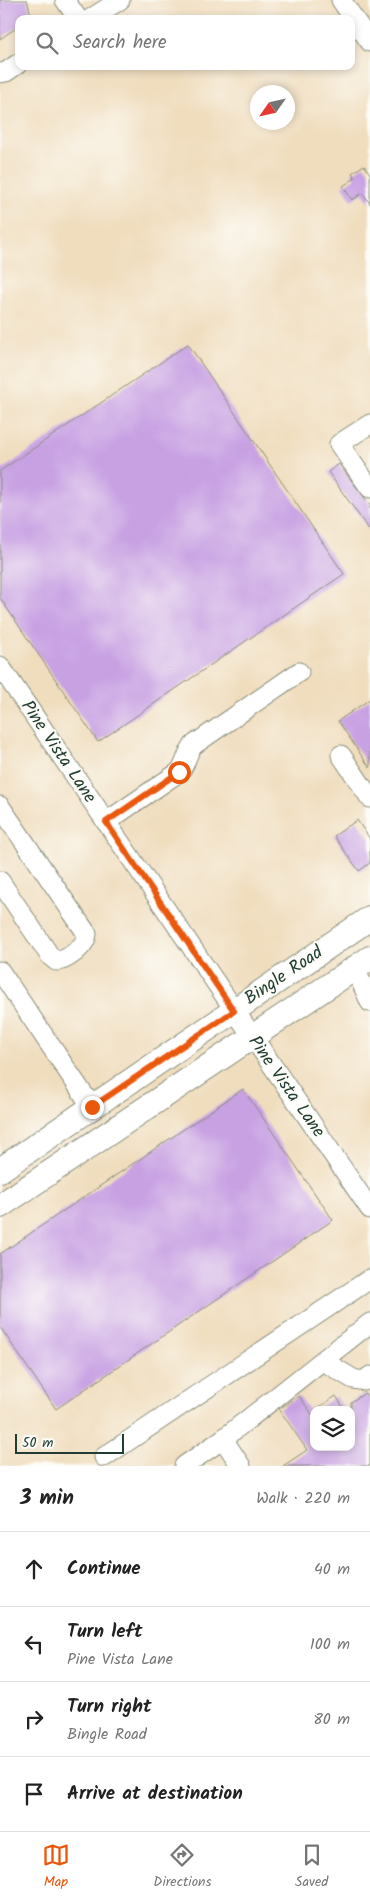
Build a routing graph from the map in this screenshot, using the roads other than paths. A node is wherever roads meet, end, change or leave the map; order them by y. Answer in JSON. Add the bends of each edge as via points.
{"nodes":[{"id":1,"x":65,"y":0,"type":"edge"},
{"id":2,"x":120,"y":0,"type":"edge"},
{"id":3,"x":341,"y":0,"type":"edge"},
{"id":4,"x":75,"y":15,"type":"edge"},
{"id":5,"x":96,"y":15,"type":"edge"},
{"id":6,"x":351,"y":15,"type":"edge"},
{"id":7,"x":355,"y":20,"type":"edge"},
{"id":8,"x":370,"y":42,"type":"edge"},
{"id":9,"x":15,"y":66,"type":"edge"},
{"id":10,"x":0,"y":73,"type":"edge"},
{"id":11,"x":370,"y":424,"type":"edge"},
{"id":12,"x":370,"y":488,"type":"edge"},
{"id":13,"x":0,"y":666,"type":"edge"},
{"id":14,"x":299,"y":672,"type":"dead end"},
{"id":15,"x":341,"y":755,"type":"dead end"},
{"id":16,"x":370,"y":798,"type":"edge"},
{"id":17,"x":0,"y":806,"type":"edge"},
{"id":18,"x":106,"y":822,"type":"junction"},
{"id":19,"x":0,"y":881,"type":"edge"},
{"id":20,"x":370,"y":918,"type":"edge"},
{"id":21,"x":363,"y":963,"type":"edge"},
{"id":22,"x":0,"y":972,"type":"edge"},
{"id":23,"x":370,"y":1002,"type":"edge"},
{"id":24,"x":234,"y":1011,"type":"junction"},
{"id":25,"x":253,"y":1038,"type":"junction"},
{"id":26,"x":92,"y":1107,"type":"junction"},
{"id":27,"x":2,"y":1163,"type":"edge"},
{"id":28,"x":363,"y":1183,"type":"edge"},
{"id":29,"x":23,"y":1190,"type":"junction"},
{"id":30,"x":0,"y":1206,"type":"edge"},
{"id":31,"x":370,"y":1209,"type":"edge"},
{"id":32,"x":370,"y":1278,"type":"edge"},
{"id":33,"x":370,"y":1323,"type":"edge"},
{"id":34,"x":323,"y":1361,"type":"junction"},
{"id":35,"x":370,"y":1376,"type":"edge"},
{"id":36,"x":223,"y":1440,"type":"junction"},
{"id":37,"x":104,"y":1457,"type":"dead end"},
{"id":38,"x":184,"y":1466,"type":"edge"},
{"id":39,"x":241,"y":1466,"type":"edge"}],
"edges":[{"from":1,"to":4,"type":"street"},
{"from":2,"to":5,"type":"street"},
{"from":3,"to":6,"type":"street"},
{"from":7,"to":8,"type":"street"},
{"from":9,"to":10,"type":"street"},
{"from":11,"to":12,"type":"street","via":[[339,444]]},
{"from":13,"to":18,"type":"street","name":"Pine Vista Lane"},
{"from":14,"to":18,"type":"street","via":[[195,744],[189,749],[179,772]]},
{"from":15,"to":16,"type":"street"},
{"from":17,"to":19,"type":"street","via":[[87,934],[82,946],[56,961]]},
{"from":18,"to":24,"type":"street","name":"Pine Vista Lane"},
{"from":20,"to":24,"type":"main road","name":"Bingle Road"},
{"from":21,"to":23,"type":"street"},
{"from":21,"to":25,"type":"main road","name":"Bingle Road"},
{"from":22,"to":26,"type":"street"},
{"from":24,"to":25,"type":"street","name":"Pine Vista Lane"},
{"from":24,"to":26,"type":"main road","name":"Bingle Road"},
{"from":25,"to":28,"type":"street","name":"Pine Vista Lane"},
{"from":25,"to":29,"type":"main road","name":"Bingle Road"},
{"from":26,"to":27,"type":"main road","name":"Bingle Road"},
{"from":27,"to":29,"type":"main road"},
{"from":28,"to":31,"type":"street","name":"Pine Vista Lane"},
{"from":29,"to":30,"type":"main road","name":"Bingle Road"},
{"from":32,"to":37,"type":"street"},
{"from":33,"to":34,"type":"street"},
{"from":34,"to":35,"type":"street","via":[[353,1379],[364,1381]]},
{"from":34,"to":36,"type":"street"},
{"from":36,"to":38,"type":"street"},
{"from":36,"to":39,"type":"street"}]}
